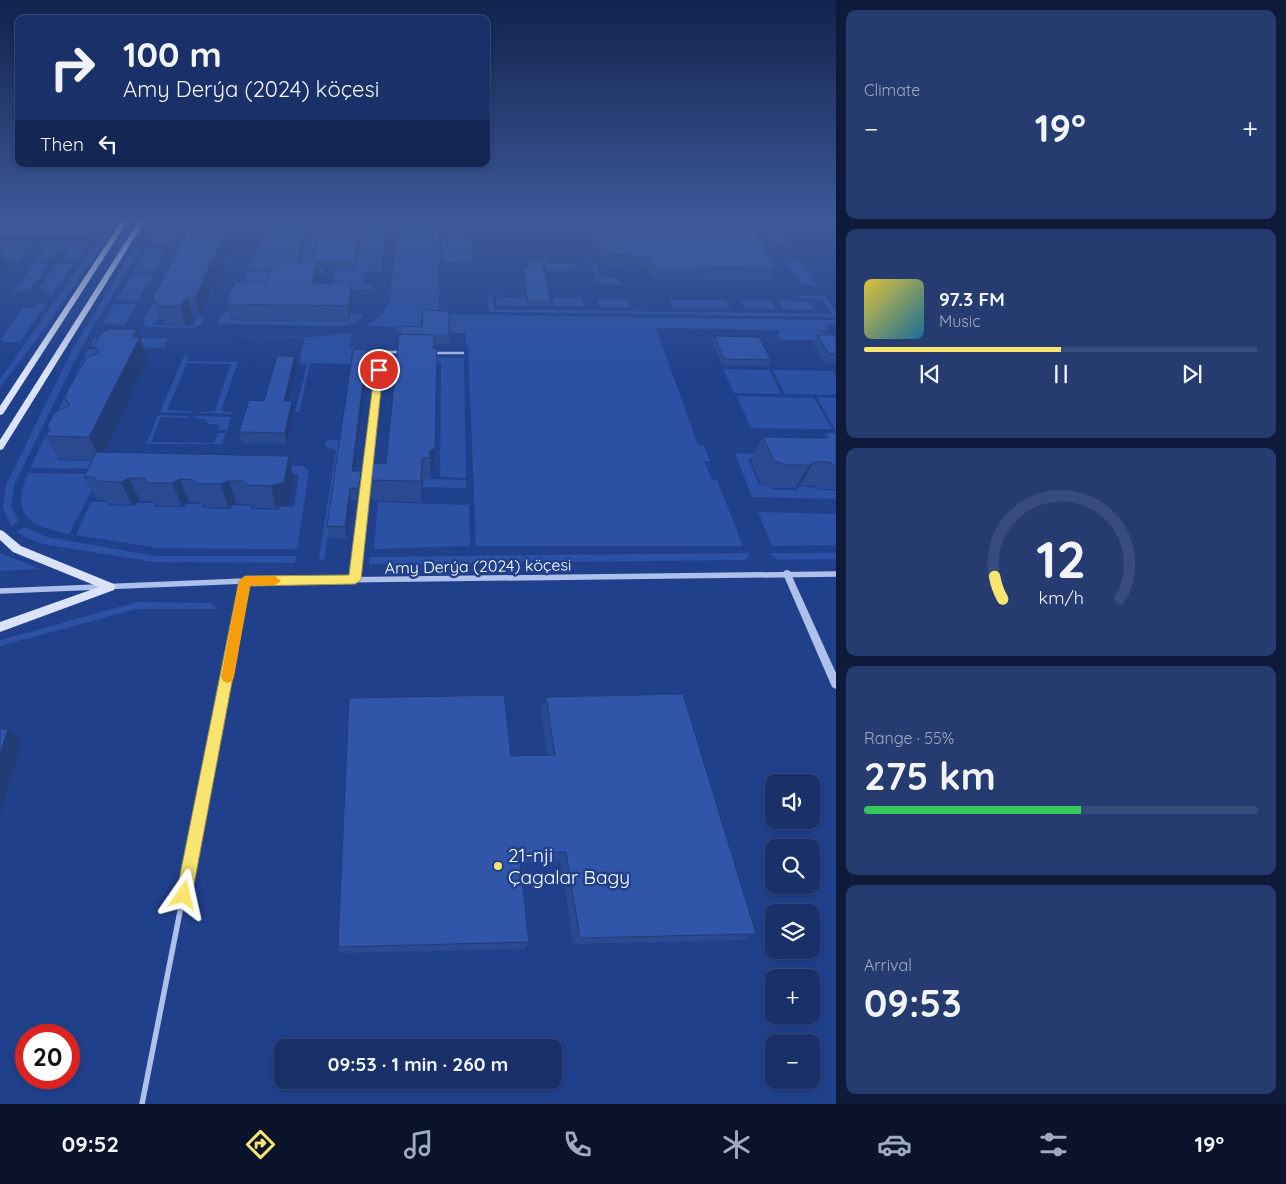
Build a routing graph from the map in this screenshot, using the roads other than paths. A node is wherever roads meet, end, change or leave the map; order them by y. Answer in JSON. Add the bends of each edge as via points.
{"nodes":[{"id":1,"x":92,"y":271,"type":"edge"},
{"id":2,"x":111,"y":271,"type":"edge"},
{"id":3,"x":408,"y":352,"type":"edge"},
{"id":4,"x":426,"y":353,"type":"edge"},
{"id":5,"x":463,"y":354,"type":"dead end"},
{"id":6,"x":0,"y":412,"type":"edge"},
{"id":7,"x":1,"y":448,"type":"edge"},
{"id":8,"x":0,"y":534,"type":"edge"},
{"id":9,"x":786,"y":574,"type":"junction"},
{"id":10,"x":836,"y":574,"type":"edge"},
{"id":11,"x":355,"y":580,"type":"junction"},
{"id":12,"x":245,"y":581,"type":"junction"},
{"id":13,"x":110,"y":587,"type":"junction"},
{"id":14,"x":0,"y":591,"type":"edge"},
{"id":15,"x":0,"y":627,"type":"edge"},
{"id":16,"x":836,"y":684,"type":"edge"},
{"id":17,"x":142,"y":1104,"type":"edge"}],
"edges":[{"from":1,"to":6,"type":"main road"},
{"from":2,"to":7,"type":"main road"},
{"from":3,"to":11,"type":"lane","via":[[381,352]]},
{"from":4,"to":5,"type":"lane"},
{"from":8,"to":13,"type":"main road","via":[[17,549]]},
{"from":9,"to":10,"type":"street","name":"Amy Derýa (2024) köçesi"},
{"from":9,"to":11,"type":"street","name":"Amy Derýa (2024) köçesi"},
{"from":9,"to":16,"type":"street"},
{"from":11,"to":12,"type":"street","name":"Amy Derýa (2024) köçesi"},
{"from":12,"to":13,"type":"street","name":"Amy Derýa (2024) köçesi"},
{"from":12,"to":17,"type":"lane"},
{"from":13,"to":14,"type":"street","name":"Amy Derýa (2024) köçesi"},
{"from":13,"to":15,"type":"main road"}]}
